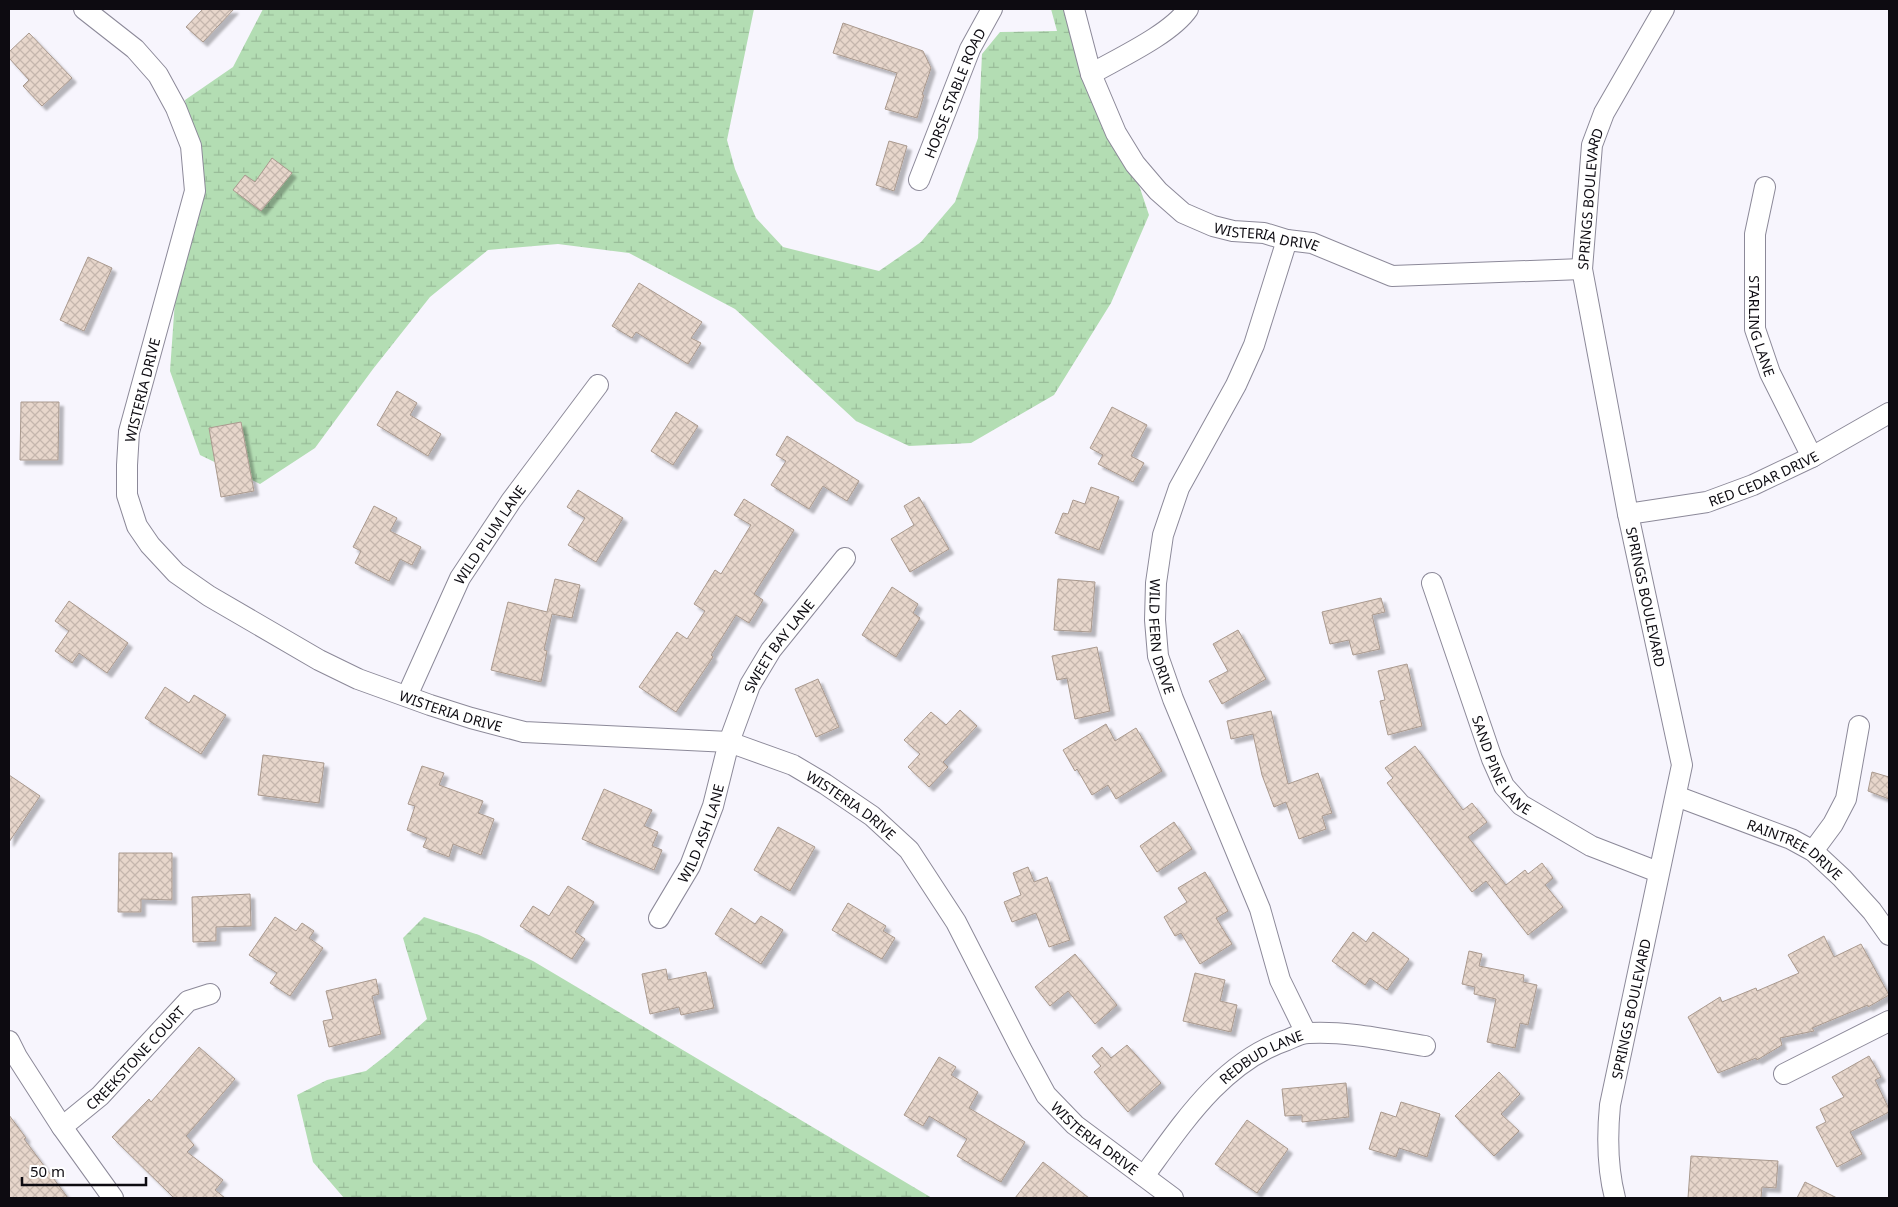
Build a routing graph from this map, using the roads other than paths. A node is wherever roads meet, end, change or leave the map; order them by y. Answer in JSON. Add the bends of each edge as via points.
{"nodes":[{"id":1,"x":84,"y":9,"type":"edge"},
{"id":2,"x":992,"y":9,"type":"edge"},
{"id":3,"x":1074,"y":9,"type":"edge"},
{"id":4,"x":1188,"y":9,"type":"edge"},
{"id":5,"x":1664,"y":9,"type":"edge"},
{"id":6,"x":1091,"y":74,"type":"junction"},
{"id":7,"x":919,"y":180,"type":"dead end"},
{"id":8,"x":1765,"y":186,"type":"dead end"},
{"id":9,"x":1287,"y":240,"type":"junction"},
{"id":10,"x":1582,"y":269,"type":"junction"},
{"id":11,"x":598,"y":385,"type":"dead end"},
{"id":12,"x":1889,"y":412,"type":"edge"},
{"id":13,"x":1812,"y":457,"type":"junction"},
{"id":14,"x":1628,"y":514,"type":"junction"},
{"id":15,"x":845,"y":558,"type":"dead end"},
{"id":16,"x":1432,"y":583,"type":"dead end"},
{"id":17,"x":407,"y":696,"type":"junction"},
{"id":18,"x":1859,"y":726,"type":"dead end"},
{"id":19,"x":729,"y":742,"type":"junction"},
{"id":20,"x":1676,"y":796,"type":"junction"},
{"id":21,"x":1813,"y":851,"type":"junction"},
{"id":22,"x":1658,"y":872,"type":"junction"},
{"id":23,"x":659,"y":918,"type":"dead end"},
{"id":24,"x":1889,"y":935,"type":"edge"},
{"id":25,"x":210,"y":994,"type":"dead end"},
{"id":26,"x":1889,"y":1021,"type":"edge"},
{"id":27,"x":1306,"y":1033,"type":"junction"},
{"id":28,"x":9,"y":1041,"type":"edge"},
{"id":29,"x":1425,"y":1046,"type":"dead end"},
{"id":30,"x":1784,"y":1074,"type":"dead end"},
{"id":31,"x":62,"y":1127,"type":"junction"},
{"id":32,"x":1144,"y":1176,"type":"junction"},
{"id":33,"x":113,"y":1198,"type":"edge"},
{"id":34,"x":1173,"y":1198,"type":"edge"},
{"id":35,"x":1615,"y":1198,"type":"edge"}],
"edges":[{"from":1,"to":17,"type":"street","name":"WISTERIA DRIVE","via":[[135,49],[158,74],[191,146],[195,190],[129,432],[127,495],[137,526],[176,573],[209,596],[319,660],[358,679]]},
{"from":2,"to":7,"type":"street","name":"HORSE STABLE ROAD","via":[[970,49]]},
{"from":3,"to":6,"type":"street","name":"WISTERIA DRIVE"},
{"from":4,"to":6,"type":"street","via":[[1167,30]]},
{"from":5,"to":10,"type":"street","name":"SPRINGS BOULEVARD","via":[[1604,113],[1592,145]]},
{"from":6,"to":9,"type":"street","name":"WISTERIA DRIVE","via":[[1116,133],[1135,164],[1183,213],[1220,228],[1264,233]]},
{"from":8,"to":13,"type":"street","name":"STARLING LANE","via":[[1755,234],[1755,329],[1770,373]]},
{"from":9,"to":10,"type":"street","name":"WISTERIA DRIVE","via":[[1312,243],[1392,276]]},
{"from":9,"to":27,"type":"street","name":"WILD FERN DRIVE","via":[[1254,345],[1179,488],[1163,535],[1155,620],[1158,656],[1173,699],[1260,909],[1280,980]]},
{"from":10,"to":14,"type":"street","name":"SPRINGS BOULEVARD"},
{"from":11,"to":17,"type":"street","name":"WILD PLUM LANE","via":[[511,501],[460,578]]},
{"from":12,"to":13,"type":"street","name":"RED CEDAR DRIVE"},
{"from":13,"to":14,"type":"street","name":"RED CEDAR DRIVE","via":[[1708,502]]},
{"from":14,"to":20,"type":"street","name":"SPRINGS BOULEVARD","via":[[1682,765]]},
{"from":15,"to":19,"type":"street","name":"SWEET BAY LANE","via":[[771,650],[750,685]]},
{"from":16,"to":22,"type":"street","name":"SAND PINE LANE","via":[[1504,786],[1521,805],[1591,846]]},
{"from":17,"to":19,"type":"street","name":"WISTERIA DRIVE","via":[[524,732]]},
{"from":18,"to":21,"type":"street","via":[[1846,799]]},
{"from":19,"to":23,"type":"street","name":"WILD ASH LANE","via":[[714,806],[690,866]]},
{"from":19,"to":32,"type":"street","name":"WISTERIA DRIVE","via":[[792,765],[825,784],[872,816],[909,850],[956,922],[1046,1095],[1075,1125]]},
{"from":20,"to":21,"type":"street","name":"RAINTREE DRIVE","via":[[1792,838]]},
{"from":20,"to":22,"type":"street","name":"SPRINGS BOULEVARD"},
{"from":21,"to":24,"type":"street","name":"RAINTREE DRIVE","via":[[1842,878]]},
{"from":22,"to":35,"type":"street","name":"SPRINGS BOULEVARD","via":[[1610,1105],[1607,1136],[1610,1181]]},
{"from":25,"to":31,"type":"street","name":"CREEKSTONE COURT","via":[[188,1000],[100,1096]]},
{"from":26,"to":30,"type":"street"},
{"from":27,"to":29,"type":"street","name":"REDBUD LANE","via":[[1348,1034]]},
{"from":27,"to":32,"type":"street","name":"REDBUD LANE","via":[[1271,1045],[1235,1068],[1194,1108]]},
{"from":28,"to":31,"type":"street"},
{"from":31,"to":33,"type":"street"},
{"from":32,"to":34,"type":"street","name":"WISTERIA DRIVE"}]}
